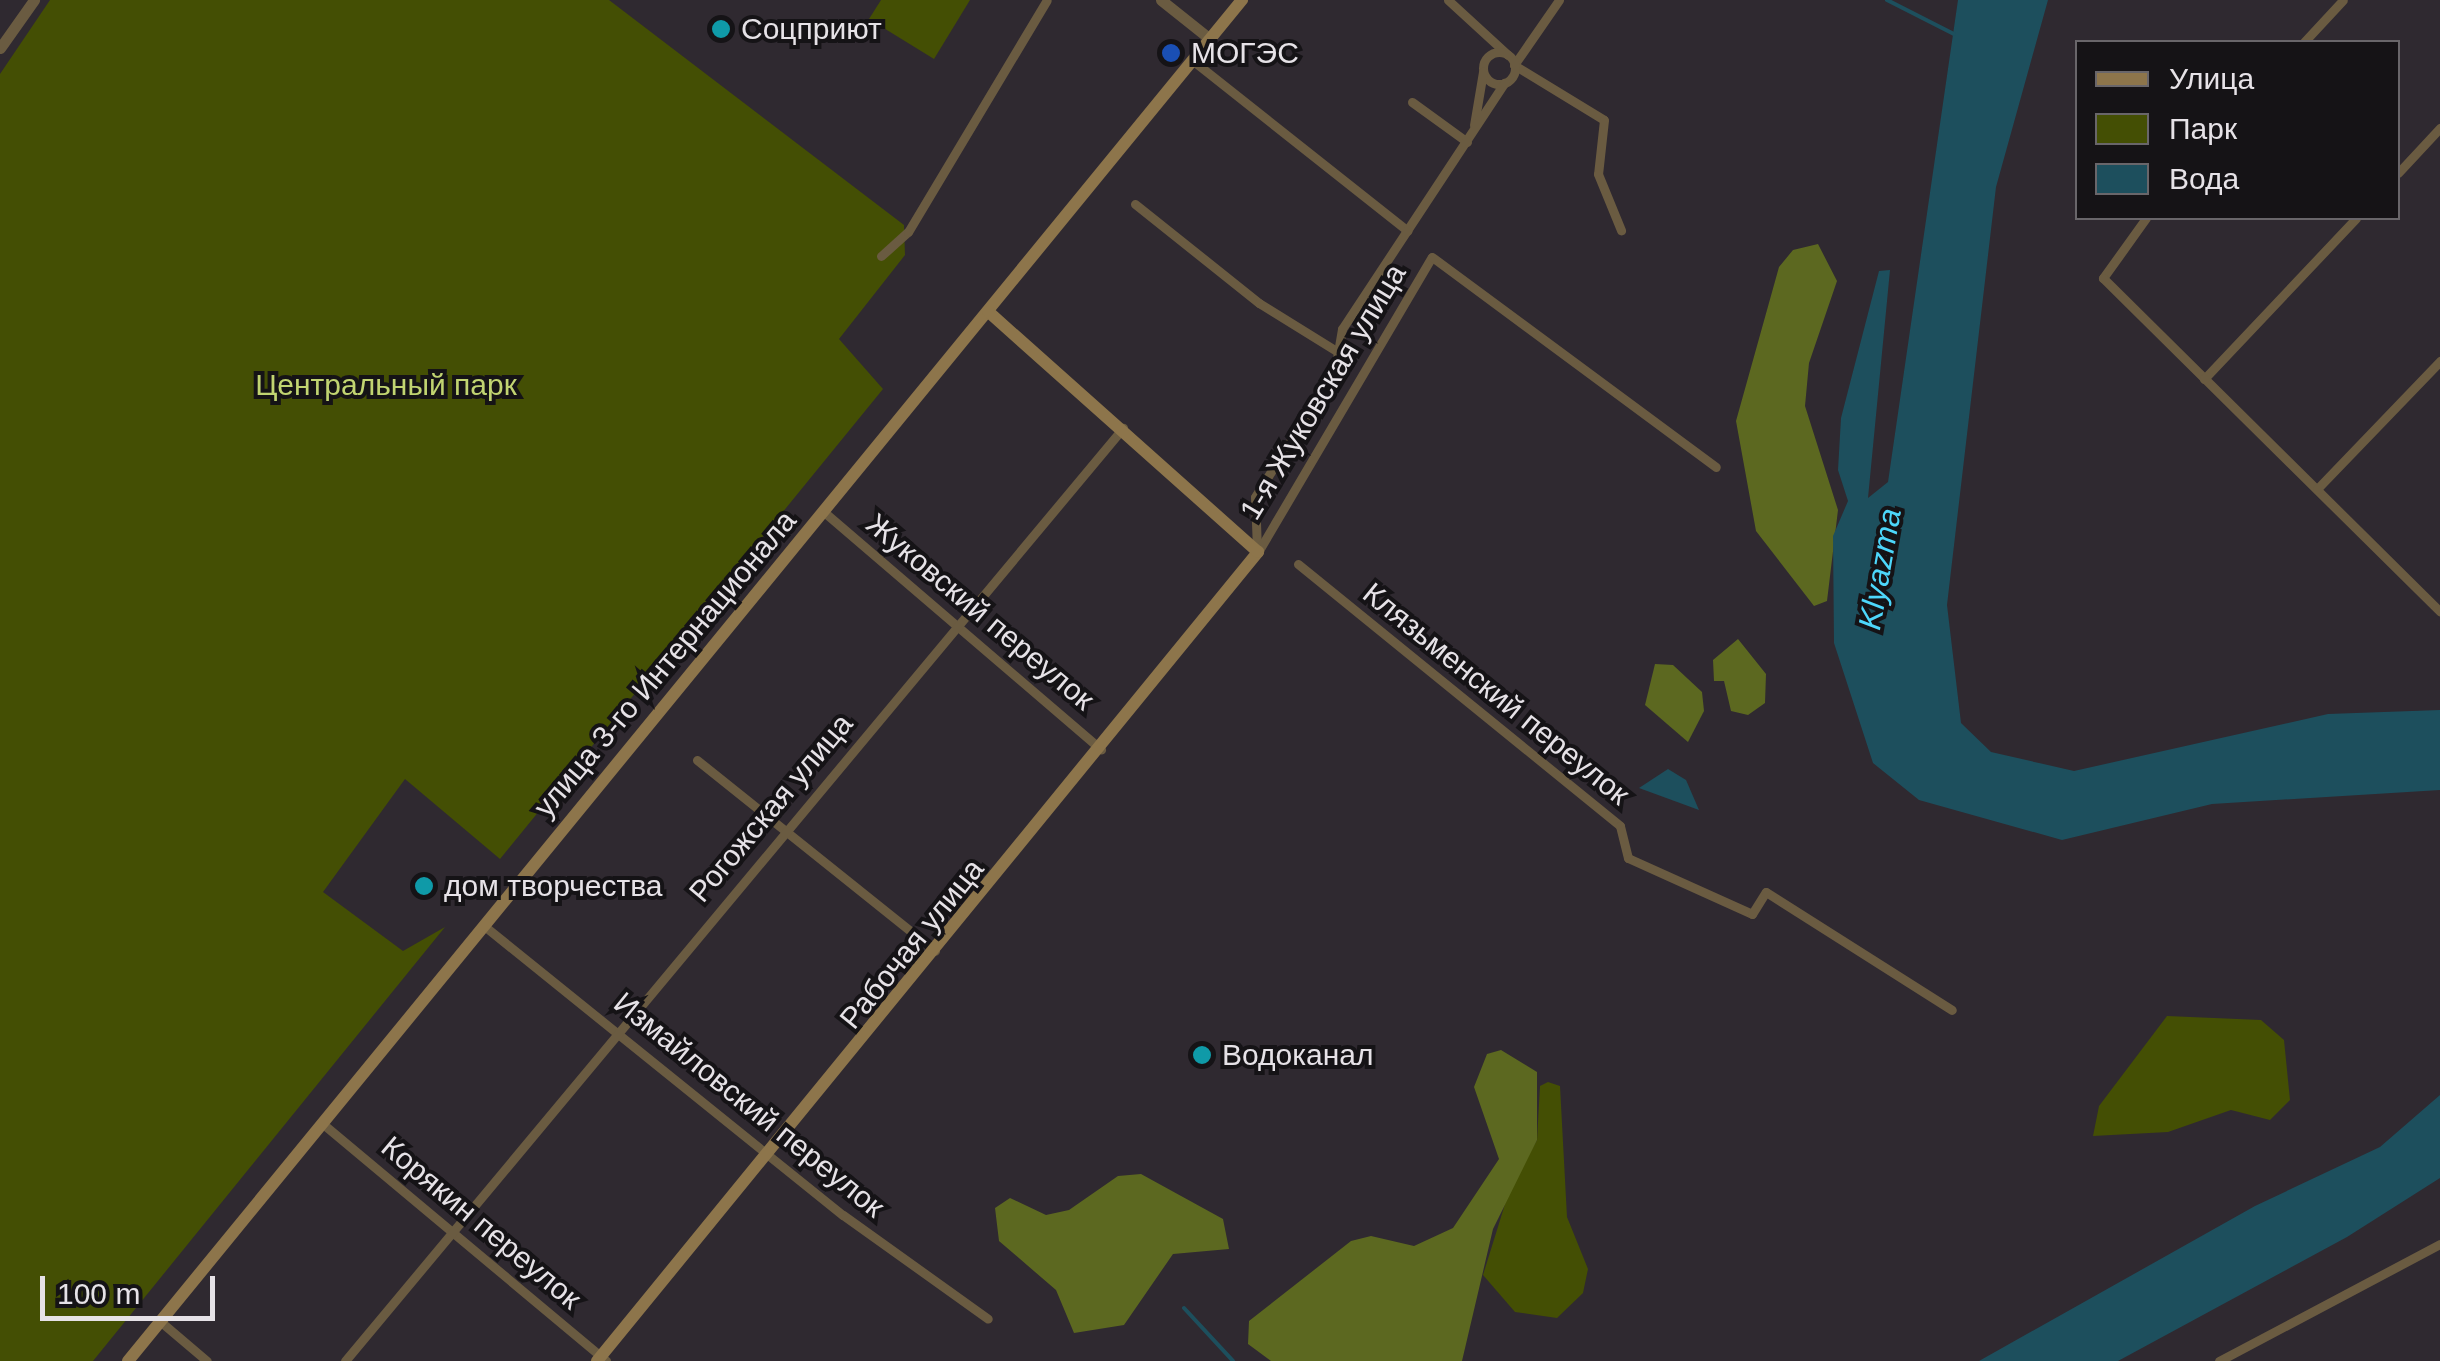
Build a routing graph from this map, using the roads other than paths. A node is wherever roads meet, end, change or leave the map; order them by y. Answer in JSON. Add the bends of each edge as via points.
{"nodes":[{"id":1,"x":34,"y":0,"type":"edge"},
{"id":2,"x":1047,"y":0,"type":"edge"},
{"id":3,"x":1160,"y":0,"type":"edge"},
{"id":4,"x":1242,"y":0,"type":"edge"},
{"id":5,"x":1448,"y":0,"type":"edge"},
{"id":6,"x":1559,"y":0,"type":"edge"},
{"id":7,"x":2343,"y":0,"type":"edge"},
{"id":8,"x":1488,"y":33,"type":"junction"},
{"id":9,"x":1210,"y":39,"type":"junction"},
{"id":10,"x":2306,"y":40,"type":"edge"},
{"id":11,"x":0,"y":48,"type":"edge"},
{"id":12,"x":1488,"y":56,"type":"junction"},
{"id":13,"x":1192,"y":60,"type":"junction"},
{"id":14,"x":1512,"y":60,"type":"junction"},
{"id":15,"x":1483,"y":72,"type":"junction"},
{"id":16,"x":1504,"y":83,"type":"junction"},
{"id":17,"x":1412,"y":102,"type":"dead end"},
{"id":18,"x":2440,"y":128,"type":"edge"},
{"id":19,"x":1470,"y":137,"type":"junction"},
{"id":20,"x":2400,"y":171,"type":"edge"},
{"id":21,"x":1136,"y":204,"type":"dead end"},
{"id":22,"x":2145,"y":220,"type":"edge"},
{"id":23,"x":2354,"y":220,"type":"edge"},
{"id":24,"x":1621,"y":230,"type":"dead end"},
{"id":25,"x":1408,"y":231,"type":"junction"},
{"id":26,"x":881,"y":256,"type":"dead end"},
{"id":27,"x":990,"y":312,"type":"junction"},
{"id":28,"x":1338,"y":352,"type":"junction"},
{"id":29,"x":2440,"y":360,"type":"edge"},
{"id":30,"x":2204,"y":379,"type":"junction"},
{"id":31,"x":1123,"y":428,"type":"junction"},
{"id":32,"x":1716,"y":467,"type":"dead end"},
{"id":33,"x":2317,"y":488,"type":"junction"},
{"id":34,"x":824,"y":512,"type":"junction"},
{"id":35,"x":1258,"y":552,"type":"junction"},
{"id":36,"x":1298,"y":564,"type":"dead end"},
{"id":37,"x":2439,"y":608,"type":"edge"},
{"id":38,"x":956,"y":623,"type":"junction"},
{"id":39,"x":1103,"y":750,"type":"junction"},
{"id":40,"x":697,"y":760,"type":"dead end"},
{"id":41,"x":784,"y":830,"type":"junction"},
{"id":42,"x":483,"y":925,"type":"junction"},
{"id":43,"x":937,"y":953,"type":"junction"},
{"id":44,"x":1952,"y":1010,"type":"dead end"},
{"id":45,"x":618,"y":1031,"type":"junction"},
{"id":46,"x":323,"y":1124,"type":"junction"},
{"id":47,"x":772,"y":1153,"type":"junction"},
{"id":48,"x":450,"y":1230,"type":"junction"},
{"id":49,"x":2440,"y":1244,"type":"edge"},
{"id":50,"x":988,"y":1319,"type":"dead end"},
{"id":51,"x":161,"y":1322,"type":"junction"},
{"id":52,"x":601,"y":1360,"type":"edge"},
{"id":53,"x":128,"y":1361,"type":"edge"},
{"id":54,"x":206,"y":1361,"type":"edge"},
{"id":55,"x":345,"y":1361,"type":"edge"},
{"id":56,"x":2219,"y":1361,"type":"edge"}],
"edges":[{"from":1,"to":11,"type":"street"},
{"from":2,"to":26,"type":"street","via":[[908,232]]},
{"from":3,"to":9,"type":"street"},
{"from":4,"to":9,"type":"main road","name":"улица 3-го Интернационала"},
{"from":5,"to":8,"type":"street"},
{"from":6,"to":14,"type":"street","name":"1-я Жуковская улица"},
{"from":7,"to":10,"type":"street"},
{"from":8,"to":12,"type":"street"},
{"from":8,"to":14,"type":"street"},
{"from":9,"to":13,"type":"main road","name":"улица 3-го Интернационала"},
{"from":12,"to":14,"type":"street"},
{"from":12,"to":15,"type":"street"},
{"from":13,"to":25,"type":"street"},
{"from":13,"to":27,"type":"main road","name":"улица 3-го Интернационала"},
{"from":14,"to":16,"type":"street","name":"1-я Жуковская улица"},
{"from":14,"to":24,"type":"street","via":[[1604,120],[1598,174]]},
{"from":15,"to":16,"type":"street"},
{"from":15,"to":19,"type":"street"},
{"from":16,"to":19,"type":"street","name":"1-я Жуковская улица"},
{"from":17,"to":19,"type":"street"},
{"from":18,"to":20,"type":"street"},
{"from":19,"to":25,"type":"street","name":"1-я Жуковская улица"},
{"from":21,"to":28,"type":"street","via":[[1260,303]]},
{"from":22,"to":30,"type":"street","via":[[2102,278]]},
{"from":23,"to":30,"type":"street"},
{"from":25,"to":28,"type":"street","name":"1-я Жуковская улица","via":[[1342,329]]},
{"from":27,"to":31,"type":"main road"},
{"from":27,"to":34,"type":"main road","name":"улица 3-го Интернационала"},
{"from":28,"to":35,"type":"street","name":"1-я Жуковская улица","via":[[1306,423],[1254,497]]},
{"from":29,"to":33,"type":"street"},
{"from":30,"to":33,"type":"street"},
{"from":31,"to":35,"type":"main road"},
{"from":31,"to":38,"type":"street","name":"Рогожская улица"},
{"from":32,"to":35,"type":"street","name":"1-я Жуковская улица","via":[[1432,257]]},
{"from":33,"to":37,"type":"street"},
{"from":34,"to":38,"type":"street","name":"Жуковский переулок"},
{"from":34,"to":42,"type":"main road","name":"улица 3-го Интернационала"},
{"from":35,"to":39,"type":"main road","name":"Рабочая улица"},
{"from":36,"to":44,"type":"street","name":"Клязьменский переулок","via":[[1620,826],[1628,858],[1752,914],[1766,892]]},
{"from":38,"to":39,"type":"street","name":"Жуковский переулок"},
{"from":38,"to":41,"type":"street","name":"Рогожская улица"},
{"from":39,"to":43,"type":"main road","name":"Рабочая улица"},
{"from":40,"to":41,"type":"street"},
{"from":41,"to":43,"type":"street"},
{"from":41,"to":45,"type":"street","name":"Рогожская улица"},
{"from":42,"to":45,"type":"street","name":"Измайловский переулок"},
{"from":42,"to":46,"type":"main road","name":"улица 3-го Интернационала"},
{"from":43,"to":47,"type":"main road","name":"Рабочая улица"},
{"from":45,"to":47,"type":"street","name":"Измайловский переулок"},
{"from":45,"to":48,"type":"street","name":"Рогожская улица"},
{"from":46,"to":48,"type":"street","name":"Корякин переулок"},
{"from":46,"to":51,"type":"main road","name":"улица 3-го Интернационала"},
{"from":47,"to":50,"type":"street","name":"Измайловский переулок"},
{"from":47,"to":52,"type":"main road","name":"Рабочая улица"},
{"from":48,"to":52,"type":"street","name":"Корякин переулок"},
{"from":48,"to":55,"type":"street","name":"Рогожская улица"},
{"from":49,"to":56,"type":"street"},
{"from":51,"to":53,"type":"main road","name":"улица 3-го Интернационала"},
{"from":51,"to":54,"type":"street"}]}
